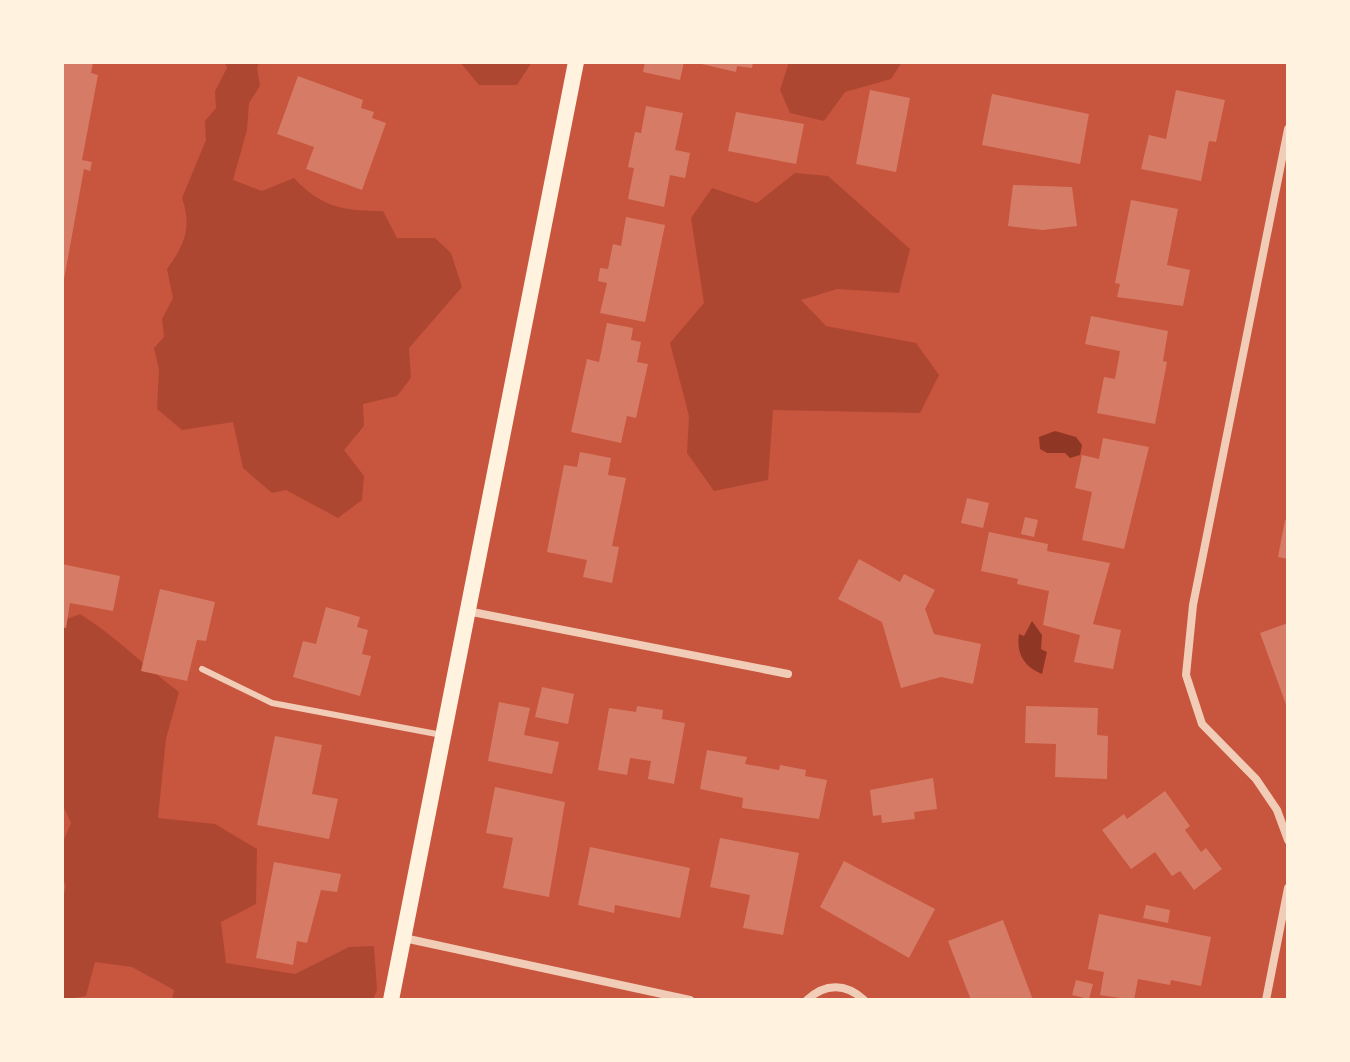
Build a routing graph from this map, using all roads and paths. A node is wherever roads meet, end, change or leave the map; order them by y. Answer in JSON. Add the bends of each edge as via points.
{"nodes":[{"id":1,"x":576,"y":62,"type":"edge"},
{"id":2,"x":1288,"y":129,"type":"edge"},
{"id":3,"x":466,"y":611,"type":"junction"},
{"id":4,"x":202,"y":669,"type":"dead end"},
{"id":5,"x":788,"y":674,"type":"dead end"},
{"id":6,"x":442,"y":735,"type":"junction"},
{"id":7,"x":1288,"y":840,"type":"edge"},
{"id":8,"x":1288,"y":888,"type":"edge"},
{"id":9,"x":403,"y":938,"type":"junction"},
{"id":10,"x":391,"y":1000,"type":"edge"},
{"id":11,"x":690,"y":1000,"type":"edge"},
{"id":12,"x":807,"y":1000,"type":"edge"},
{"id":13,"x":864,"y":1000,"type":"edge"},
{"id":14,"x":1266,"y":1000,"type":"edge"}],
"edges":[{"from":1,"to":3,"type":"main road"},
{"from":2,"to":7,"type":"street","via":[[1193,605],[1186,675],[1202,724],[1256,779],[1277,810]]},
{"from":3,"to":5,"type":"street"},
{"from":3,"to":6,"type":"main road"},
{"from":4,"to":6,"type":"lane","via":[[272,703]]},
{"from":6,"to":9,"type":"main road"},
{"from":8,"to":14,"type":"street"},
{"from":9,"to":10,"type":"main road"},
{"from":9,"to":11,"type":"street"},
{"from":12,"to":13,"type":"street","via":[[816,992],[839,987]]}]}
